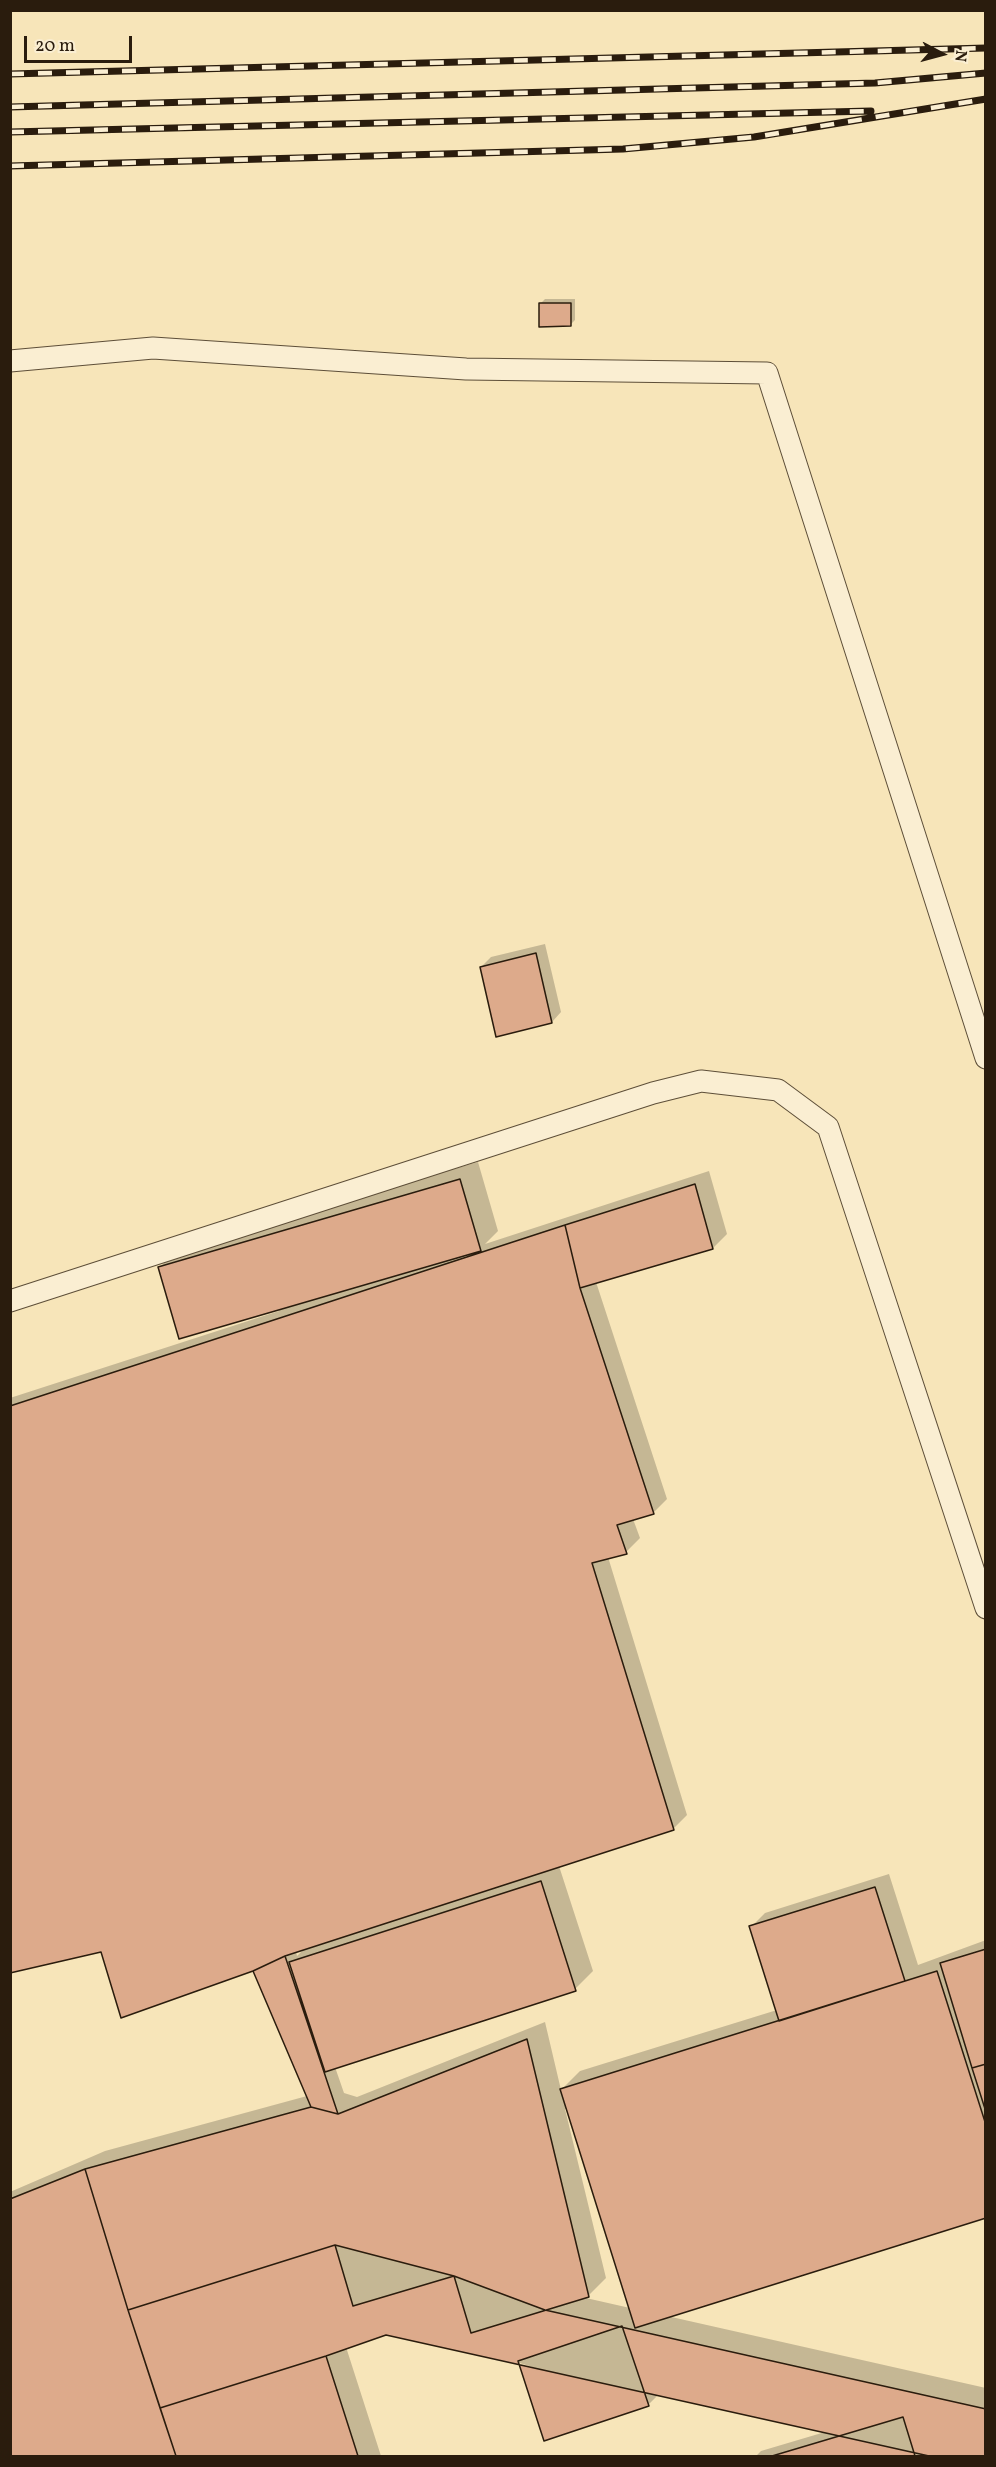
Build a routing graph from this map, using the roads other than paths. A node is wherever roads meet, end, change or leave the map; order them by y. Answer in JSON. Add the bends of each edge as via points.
{"nodes":[{"id":1,"x":10,"y":361,"type":"edge"},
{"id":2,"x":986,"y":1058,"type":"edge"},
{"id":3,"x":10,"y":1301,"type":"edge"},
{"id":4,"x":986,"y":1608,"type":"edge"}],
"edges":[{"from":1,"to":2,"type":"lane","via":[[153,348],[466,369],[766,374]]},
{"from":3,"to":4,"type":"lane","via":[[653,1093],[701,1081],[778,1090],[828,1127]]}]}
